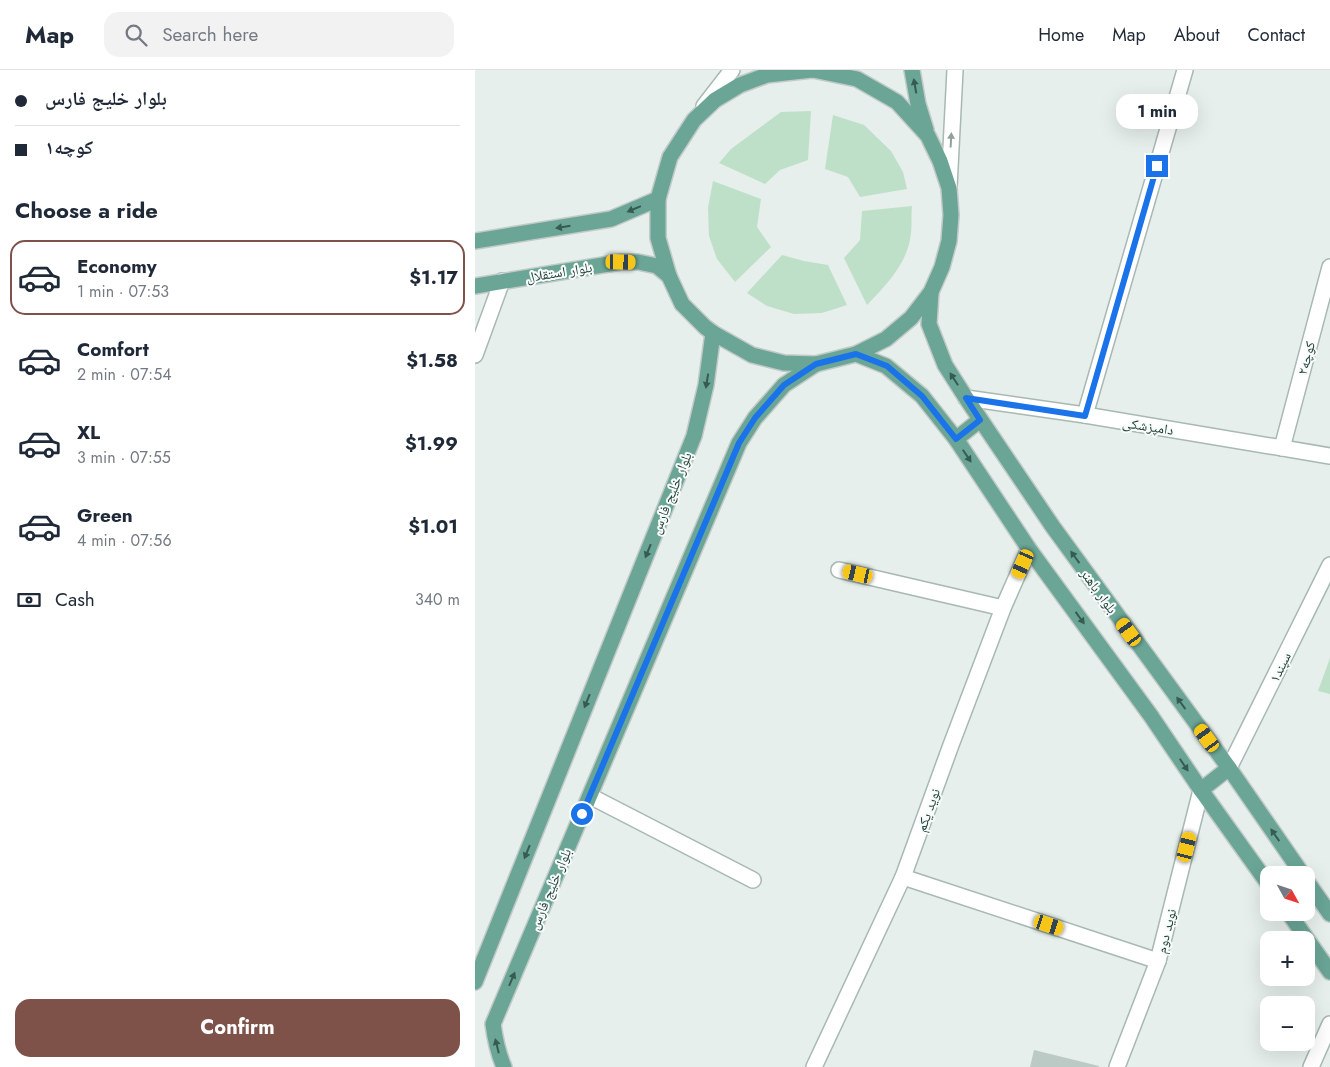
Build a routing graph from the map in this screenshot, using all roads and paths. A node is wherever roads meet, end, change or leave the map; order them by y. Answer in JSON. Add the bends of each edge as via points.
{"nodes":[{"id":1,"x":732,"y":70,"type":"edge"},
{"id":2,"x":812,"y":70,"type":"edge"},
{"id":3,"x":912,"y":70,"type":"edge"},
{"id":4,"x":955,"y":70,"type":"edge"},
{"id":5,"x":1185,"y":70,"type":"edge"},
{"id":6,"x":770,"y":72,"type":"edge"},
{"id":7,"x":694,"y":120,"type":"junction"},
{"id":8,"x":927,"y":136,"type":"junction"},
{"id":9,"x":949,"y":188,"type":"junction"},
{"id":10,"x":658,"y":199,"type":"junction"},
{"id":11,"x":475,"y":240,"type":"edge"},
{"id":12,"x":1330,"y":267,"type":"edge"},
{"id":13,"x":669,"y":276,"type":"junction"},
{"id":14,"x":502,"y":281,"type":"junction"},
{"id":15,"x":475,"y":286,"type":"edge"},
{"id":16,"x":931,"y":292,"type":"junction"},
{"id":17,"x":713,"y":333,"type":"junction"},
{"id":18,"x":856,"y":354,"type":"junction"},
{"id":19,"x":475,"y":355,"type":"edge"},
{"id":20,"x":816,"y":364,"type":"junction"},
{"id":21,"x":966,"y":398,"type":"junction"},
{"id":22,"x":1085,"y":416,"type":"junction"},
{"id":23,"x":980,"y":420,"type":"junction"},
{"id":24,"x":956,"y":439,"type":"junction"},
{"id":25,"x":1282,"y":448,"type":"junction"},
{"id":26,"x":1330,"y":456,"type":"edge"},
{"id":27,"x":1029,"y":549,"type":"junction"},
{"id":28,"x":1330,"y":565,"type":"edge"},
{"id":29,"x":839,"y":570,"type":"dead end"},
{"id":30,"x":1003,"y":608,"type":"junction"},
{"id":31,"x":1229,"y":768,"type":"junction"},
{"id":32,"x":1201,"y":790,"type":"junction"},
{"id":33,"x":590,"y":796,"type":"junction"},
{"id":34,"x":1297,"y":866,"type":"edge"},
{"id":35,"x":1260,"y":872,"type":"edge"},
{"id":36,"x":903,"y":877,"type":"junction"},
{"id":37,"x":753,"y":880,"type":"dead end"},
{"id":38,"x":1315,"y":893,"type":"edge"},
{"id":39,"x":1330,"y":914,"type":"edge"},
{"id":40,"x":1294,"y":921,"type":"edge"},
{"id":41,"x":1158,"y":961,"type":"junction"},
{"id":42,"x":1330,"y":972,"type":"edge"},
{"id":43,"x":475,"y":982,"type":"edge"},
{"id":44,"x":1330,"y":1024,"type":"edge"},
{"id":45,"x":504,"y":1067,"type":"edge"},
{"id":46,"x":814,"y":1067,"type":"edge"},
{"id":47,"x":1117,"y":1067,"type":"edge"},
{"id":48,"x":1311,"y":1067,"type":"edge"}],
"edges":[{"from":1,"to":7,"type":"street"},
{"from":2,"to":6,"type":"main road"},
{"from":2,"to":8,"type":"main road","via":[[857,79],[897,102]]},
{"from":8,"to":3,"type":"main road","one_way":true,"via":[[917,104]]},
{"from":9,"to":4,"type":"street","one_way":true},
{"from":5,"to":22,"type":"street"},
{"from":6,"to":7,"type":"main road","via":[[715,100]]},
{"from":7,"to":10,"type":"main road","via":[[670,156]]},
{"from":8,"to":9,"type":"main road"},
{"from":9,"to":16,"type":"main road","via":[[949,241]]},
{"from":10,"to":11,"type":"main road","one_way":true,"via":[[611,219]]},
{"from":10,"to":13,"type":"main road","via":[[658,238]]},
{"from":12,"to":25,"type":"street","name":"کوچه۲"},
{"from":13,"to":14,"type":"main road","name":"بلوار استقلال","via":[[657,266],[621,262]]},
{"from":13,"to":17,"type":"main road","via":[[682,304]]},
{"from":14,"to":15,"type":"main road","name":"بلوار استقلال"},
{"from":14,"to":19,"type":"street"},
{"from":16,"to":18,"type":"main road","via":[[911,318],[886,340]]},
{"from":21,"to":16,"type":"main road","name":"بلوار باهنر","one_way":true,"via":[[945,365],[929,324]]},
{"from":17,"to":20,"type":"main road","via":[[752,355],[784,363]]},
{"from":17,"to":43,"type":"main road","name":"بلوار خلیج فارس","one_way":true,"via":[[706,385],[694,436]]},
{"from":18,"to":20,"type":"main road"},
{"from":18,"to":24,"type":"main road","via":[[887,366],[922,396]]},
{"from":20,"to":33,"type":"main road","name":"بلوار خلیج فارس","via":[[784,385],[755,418],[739,443]]},
{"from":21,"to":22,"type":"street","name":"دامپزشکی"},
{"from":21,"to":23,"type":"main road","name":"بلوار باهنر"},
{"from":22,"to":25,"type":"street","name":"دامپزشکی"},
{"from":23,"to":24,"type":"main road"},
{"from":31,"to":23,"type":"main road","name":"بلوار باهنر","one_way":true,"via":[[1059,535]]},
{"from":24,"to":27,"type":"main road","one_way":true},
{"from":25,"to":26,"type":"street","name":"دامپزشکی"},
{"from":27,"to":30,"type":"street","name":"نوید یکم"},
{"from":27,"to":32,"type":"main road","one_way":true},
{"from":28,"to":31,"type":"street","name":"سپند۱"},
{"from":29,"to":30,"type":"street"},
{"from":30,"to":36,"type":"street","name":"نوید یکم"},
{"from":31,"to":32,"type":"main road"},
{"from":34,"to":31,"type":"main road","name":"بلوار باهنر","one_way":true},
{"from":32,"to":35,"type":"main road"},
{"from":32,"to":41,"type":"street","name":"نوید دوم"},
{"from":33,"to":37,"type":"street"},
{"from":45,"to":33,"type":"main road","name":"بلوار خلیج فارس","one_way":true,"via":[[493,1024]]},
{"from":36,"to":41,"type":"street"},
{"from":36,"to":46,"type":"street","name":"نوید یکم"},
{"from":38,"to":39,"type":"main road"},
{"from":40,"to":42,"type":"main road"},
{"from":41,"to":47,"type":"street","name":"نوید دوم"},
{"from":44,"to":48,"type":"street"}]}
